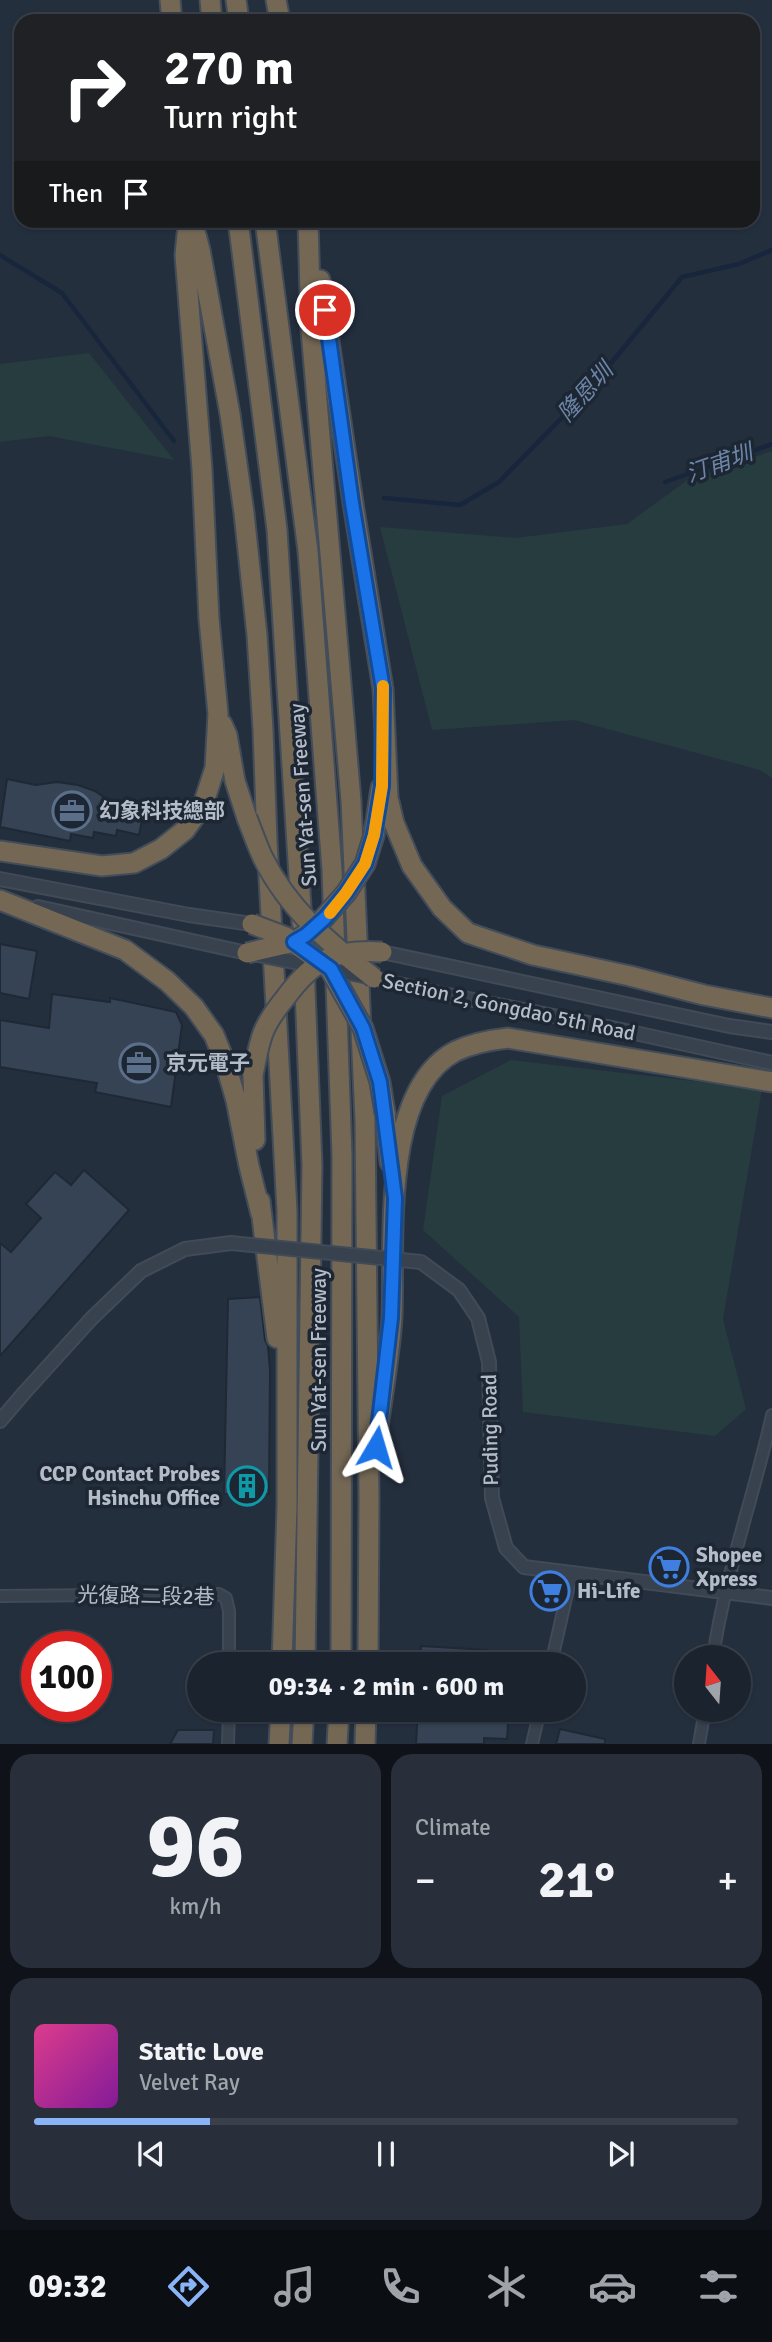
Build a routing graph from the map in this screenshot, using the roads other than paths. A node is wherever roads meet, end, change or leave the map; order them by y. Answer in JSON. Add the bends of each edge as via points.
{"nodes":[{"id":1,"x":189,"y":228,"type":"edge"},
{"id":2,"x":193,"y":228,"type":"edge"},
{"id":3,"x":239,"y":228,"type":"edge"},
{"id":4,"x":266,"y":228,"type":"edge"},
{"id":5,"x":310,"y":228,"type":"edge"},
{"id":6,"x":311,"y":228,"type":"edge"},
{"id":7,"x":383,"y":689,"type":"junction"},
{"id":8,"x":218,"y":714,"type":"junction"},
{"id":9,"x":0,"y":851,"type":"edge"},
{"id":10,"x":0,"y":879,"type":"edge"},
{"id":11,"x":0,"y":899,"type":"edge"},
{"id":12,"x":253,"y":924,"type":"joint"},
{"id":13,"x":311,"y":936,"type":"junction"},
{"id":14,"x":382,"y":952,"type":"junction"},
{"id":15,"x":247,"y":953,"type":"junction"},
{"id":16,"x":327,"y":962,"type":"junction"},
{"id":17,"x":374,"y":978,"type":"joint"},
{"id":18,"x":772,"y":1008,"type":"edge"},
{"id":19,"x":772,"y":1035,"type":"edge"},
{"id":20,"x":772,"y":1060,"type":"edge"},
{"id":21,"x":772,"y":1082,"type":"edge"},
{"id":22,"x":395,"y":1198,"type":"junction"},
{"id":23,"x":261,"y":1214,"type":"junction"},
{"id":24,"x":772,"y":1415,"type":"edge"},
{"id":25,"x":0,"y":1421,"type":"edge"},
{"id":26,"x":369,"y":1498,"type":"junction"},
{"id":27,"x":286,"y":1507,"type":"junction"},
{"id":28,"x":572,"y":1572,"type":"junction"},
{"id":29,"x":726,"y":1591,"type":"junction"},
{"id":30,"x":0,"y":1596,"type":"edge"},
{"id":31,"x":772,"y":1598,"type":"edge"},
{"id":32,"x":715,"y":1645,"type":"edge"},
{"id":33,"x":229,"y":1652,"type":"edge"},
{"id":34,"x":282,"y":1652,"type":"edge"},
{"id":35,"x":305,"y":1652,"type":"edge"},
{"id":36,"x":341,"y":1652,"type":"edge"},
{"id":37,"x":368,"y":1652,"type":"edge"},
{"id":38,"x":554,"y":1652,"type":"edge"},
{"id":39,"x":229,"y":1722,"type":"edge"},
{"id":40,"x":280,"y":1722,"type":"edge"},
{"id":41,"x":303,"y":1722,"type":"edge"},
{"id":42,"x":338,"y":1722,"type":"edge"},
{"id":43,"x":366,"y":1722,"type":"edge"},
{"id":44,"x":537,"y":1722,"type":"edge"},
{"id":45,"x":703,"y":1722,"type":"edge"},
{"id":46,"x":228,"y":1744,"type":"edge"},
{"id":47,"x":279,"y":1744,"type":"edge"},
{"id":48,"x":302,"y":1744,"type":"edge"},
{"id":49,"x":337,"y":1744,"type":"edge"},
{"id":50,"x":365,"y":1744,"type":"edge"},
{"id":51,"x":532,"y":1744,"type":"edge"},
{"id":52,"x":699,"y":1744,"type":"edge"}],
"edges":[{"from":1,"to":8,"type":"highway","via":[[185,254]]},
{"from":2,"to":27,"type":"highway","via":[[230,414],[257,635],[287,1211]]},
{"from":3,"to":35,"type":"highway","name":"Sun Yat-sen Freeway","via":[[277,530],[298,832],[312,1165]]},
{"from":4,"to":36,"type":"highway","name":"Sun Yat-sen Freeway","via":[[308,551],[332,870],[342,1156]]},
{"from":5,"to":26,"type":"highway","via":[[312,330],[352,815],[365,1121]]},
{"from":6,"to":7,"type":"highway"},
{"from":7,"to":13,"type":"highway","bridge":true,"via":[[382,786],[374,835],[365,864]]},
{"from":7,"to":18,"type":"highway","via":[[388,798],[394,823],[412,866],[467,933],[533,955]]},
{"from":8,"to":9,"type":"highway","via":[[215,768],[203,805],[185,830],[161,849],[134,863],[102,866]]},
{"from":8,"to":13,"type":"highway","bridge":true,"via":[[227,735],[235,781],[263,858]]},
{"from":10,"to":12,"type":"street","bridge":true},
{"from":11,"to":15,"type":"street"},
{"from":11,"to":23,"type":"highway","via":[[125,950],[194,1007],[214,1035],[225,1062]]},
{"from":12,"to":13,"type":"highway","bridge":true},
{"from":13,"to":14,"type":"street","name":"Section 2, Gongdao 5th Road","bridge":true},
{"from":13,"to":15,"type":"highway","bridge":true},
{"from":13,"to":16,"type":"highway","bridge":true},
{"from":13,"to":16,"type":"highway","bridge":true},
{"from":14,"to":16,"type":"highway","bridge":true,"via":[[354,950]]},
{"from":14,"to":19,"type":"street","name":"Section 2, Gongdao 5th Road"},
{"from":15,"to":16,"type":"street","bridge":true},
{"from":16,"to":17,"type":"highway","bridge":true},
{"from":16,"to":22,"type":"highway","bridge":true,"via":[[363,1028],[380,1082]]},
{"from":16,"to":23,"type":"highway","bridge":true,"via":[[300,979],[263,1033],[253,1075]]},
{"from":17,"to":20,"type":"street","name":"Section 2, Gongdao 5th Road","bridge":true,"via":[[720,1053]]},
{"from":21,"to":22,"type":"highway","via":[[508,1038],[482,1041],[454,1052],[430,1072],[411,1101],[400,1145]]},
{"from":22,"to":26,"type":"highway","via":[[391,1318]]},
{"from":23,"to":27,"type":"highway","via":[[278,1346]]},
{"from":24,"to":29,"type":"street"},
{"from":25,"to":28,"type":"street","name":"Puding Road","bridge":true,"via":[[90,1319],[141,1271],[185,1250],[231,1243],[421,1262],[459,1290],[478,1318],[489,1362],[492,1497],[506,1548],[524,1567]]},
{"from":26,"to":37,"type":"highway"},
{"from":27,"to":34,"type":"highway"},
{"from":28,"to":29,"type":"street","name":"Puding Road"},
{"from":28,"to":38,"type":"street"},
{"from":29,"to":31,"type":"street","name":"Puding Road"},
{"from":29,"to":32,"type":"street"},
{"from":30,"to":33,"type":"street","name":"光復路二段2巷","via":[[219,1594],[226,1598],[229,1611]]},
{"from":39,"to":46,"type":"street"},
{"from":40,"to":47,"type":"highway"},
{"from":41,"to":48,"type":"highway"},
{"from":42,"to":49,"type":"highway"},
{"from":43,"to":50,"type":"highway"},
{"from":44,"to":51,"type":"street"},
{"from":45,"to":52,"type":"street"}]}
